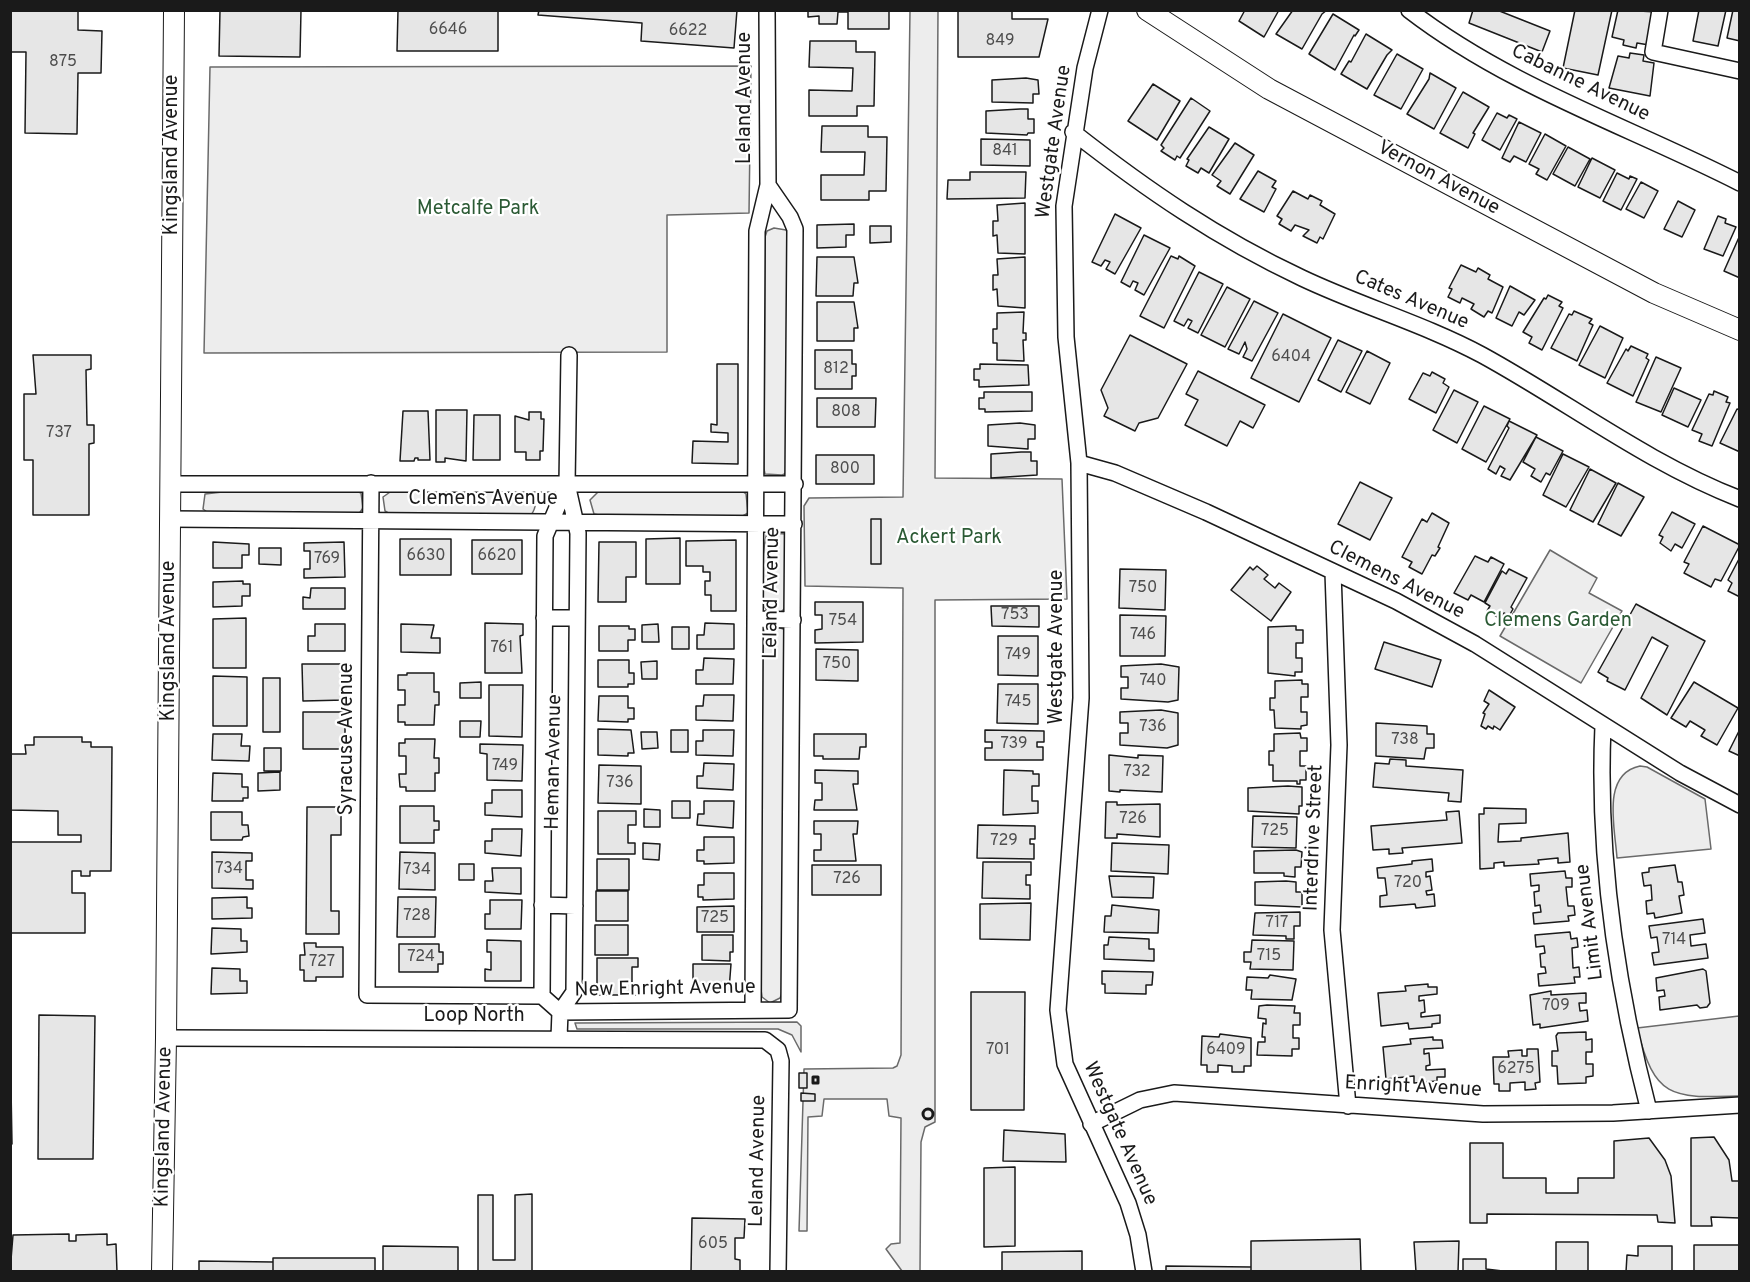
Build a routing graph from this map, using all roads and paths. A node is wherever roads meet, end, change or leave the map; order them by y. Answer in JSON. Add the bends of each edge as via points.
{"nodes":[{"id":1,"x":174,"y":10,"type":"edge"},
{"id":2,"x":767,"y":10,"type":"edge"},
{"id":3,"x":1100,"y":10,"type":"edge"},
{"id":4,"x":1147,"y":10,"type":"edge"},
{"id":5,"x":1409,"y":10,"type":"edge"},
{"id":6,"x":1660,"y":10,"type":"edge"},
{"id":7,"x":1740,"y":71,"type":"edge"},
{"id":8,"x":1073,"y":132,"type":"junction"},
{"id":9,"x":1740,"y":183,"type":"edge"},
{"id":10,"x":768,"y":185,"type":"junction"},
{"id":11,"x":1740,"y":330,"type":"edge"},
{"id":12,"x":569,"y":355,"type":"dead end"},
{"id":13,"x":1079,"y":463,"type":"junction"},
{"id":14,"x":371,"y":483,"type":"junction"},
{"id":15,"x":171,"y":484,"type":"junction"},
{"id":16,"x":567,"y":484,"type":"junction"},
{"id":17,"x":756,"y":484,"type":"junction"},
{"id":18,"x":795,"y":484,"type":"junction"},
{"id":19,"x":1740,"y":499,"type":"edge"},
{"id":20,"x":171,"y":519,"type":"junction"},
{"id":21,"x":371,"y":521,"type":"junction"},
{"id":22,"x":551,"y":521,"type":"junction"},
{"id":23,"x":575,"y":521,"type":"junction"},
{"id":24,"x":756,"y":523,"type":"junction"},
{"id":25,"x":795,"y":524,"type":"junction"},
{"id":26,"x":1333,"y":572,"type":"junction"},
{"id":27,"x":544,"y":618,"type":"junction"},
{"id":28,"x":577,"y":618,"type":"junction"},
{"id":29,"x":756,"y":619,"type":"junction"},
{"id":30,"x":794,"y":620,"type":"junction"},
{"id":31,"x":1603,"y":726,"type":"junction"},
{"id":32,"x":1740,"y":805,"type":"edge"},
{"id":33,"x":542,"y":905,"type":"junction"},
{"id":34,"x":575,"y":906,"type":"junction"},
{"id":35,"x":542,"y":996,"type":"junction"},
{"id":36,"x":753,"y":1010,"type":"junction"},
{"id":37,"x":789,"y":1010,"type":"joint"},
{"id":38,"x":560,"y":1012,"type":"junction"},
{"id":39,"x":166,"y":1038,"type":"junction"},
{"id":40,"x":560,"y":1038,"type":"junction"},
{"id":41,"x":778,"y":1050,"type":"joint"},
{"id":42,"x":1740,"y":1105,"type":"edge"},
{"id":43,"x":1348,"y":1106,"type":"junction"},
{"id":44,"x":1649,"y":1111,"type":"junction"},
{"id":45,"x":1091,"y":1124,"type":"junction"},
{"id":46,"x":162,"y":1272,"type":"edge"},
{"id":47,"x":778,"y":1272,"type":"edge"},
{"id":48,"x":1144,"y":1272,"type":"edge"}],
"edges":[{"from":1,"to":15,"type":"street","name":"Kingsland Avenue"},
{"from":2,"to":10,"type":"street","name":"Leland Avenue"},
{"from":3,"to":8,"type":"street","name":"Westgate Avenue"},
{"from":4,"to":11,"type":"street","name":"Vernon Avenue","via":[[1269,89],[1654,293]]},
{"from":5,"to":9,"type":"street","name":"Cabanne Avenue","via":[[1518,80]]},
{"from":6,"to":7,"type":"street","via":[[1653,52]]},
{"from":8,"to":13,"type":"street","name":"Westgate Avenue","via":[[1064,206],[1064,275],[1068,368]]},
{"from":8,"to":19,"type":"street","name":"Cates Avenue","via":[[1137,182],[1215,234],[1304,279],[1395,315],[1480,355],[1637,449]]},
{"from":10,"to":17,"type":"street","name":"Leland Avenue","via":[[757,231]]},
{"from":10,"to":18,"type":"street","name":"Leland Avenue","via":[[795,229]]},
{"from":12,"to":16,"type":"street","name":"Heman Avenue"},
{"from":13,"to":26,"type":"street","name":"Clemens Avenue","via":[[1115,473]]},
{"from":13,"to":45,"type":"street","name":"Westgate Avenue","via":[[1081,698],[1058,1010],[1065,1064]]},
{"from":14,"to":15,"type":"street","name":"Clemens Avenue"},
{"from":14,"to":16,"type":"street","name":"Clemens Avenue"},
{"from":14,"to":21,"type":"street","name":"Syracuse Avenue"},
{"from":15,"to":20,"type":"street","name":"Kingsland Avenue"},
{"from":16,"to":17,"type":"street","name":"Clemens Avenue"},
{"from":16,"to":22,"type":"street","name":"Heman Avenue"},
{"from":16,"to":23,"type":"street","name":"Heman Avenue"},
{"from":17,"to":18,"type":"street","name":"Clemens Avenue"},
{"from":17,"to":24,"type":"street","name":"Leland Avenue"},
{"from":18,"to":25,"type":"street","name":"Leland Avenue"},
{"from":20,"to":21,"type":"street","name":"Clemens Avenue"},
{"from":20,"to":39,"type":"street","name":"Kingsland Avenue"},
{"from":21,"to":22,"type":"street","name":"Clemens Avenue"},
{"from":21,"to":35,"type":"street","name":"Syracuse Avenue","via":[[367,995]]},
{"from":22,"to":23,"type":"street","name":"Clemens Avenue"},
{"from":22,"to":27,"type":"street","name":"Heman Avenue","via":[[544,536]]},
{"from":23,"to":24,"type":"street","name":"Clemens Avenue"},
{"from":23,"to":28,"type":"street","name":"Heman Avenue"},
{"from":24,"to":25,"type":"street","name":"Clemens Avenue"},
{"from":24,"to":29,"type":"street","name":"Leland Avenue"},
{"from":25,"to":30,"type":"street","name":"Leland Avenue"},
{"from":26,"to":31,"type":"street","name":"Clemens Avenue","via":[[1475,644]]},
{"from":26,"to":43,"type":"street","name":"Interdrive Street","via":[[1339,745],[1332,930]]},
{"from":27,"to":28,"type":"street"},
{"from":27,"to":33,"type":"street","name":"Heman Avenue"},
{"from":28,"to":34,"type":"street","name":"Heman Avenue"},
{"from":29,"to":30,"type":"street"},
{"from":29,"to":36,"type":"street","name":"Leland Avenue"},
{"from":30,"to":37,"type":"street","name":"Leland Avenue"},
{"from":31,"to":32,"type":"street","name":"Clemens Avenue"},
{"from":31,"to":44,"type":"street","name":"Limit Avenue","via":[[1602,826],[1614,950]]},
{"from":33,"to":34,"type":"street"},
{"from":33,"to":35,"type":"street","name":"Heman Avenue"},
{"from":34,"to":38,"type":"street","name":"Heman Avenue","via":[[574,992]]},
{"from":35,"to":38,"type":"street","name":"New Enright Avenue"},
{"from":36,"to":37,"type":"street","name":"New Enright Avenue"},
{"from":36,"to":38,"type":"street","name":"New Enright Avenue"},
{"from":38,"to":40,"type":"street","name":"Heman Avenue"},
{"from":39,"to":40,"type":"street","name":"Loop North"},
{"from":39,"to":46,"type":"street","name":"Kingsland Avenue"},
{"from":40,"to":41,"type":"street","name":"Loop North","via":[[754,1039],[773,1044]]},
{"from":41,"to":47,"type":"street","name":"Leland Avenue"},
{"from":42,"to":44,"type":"street","name":"Enright Avenue"},
{"from":43,"to":44,"type":"street","name":"Enright Avenue","via":[[1483,1114]]},
{"from":43,"to":45,"type":"street","name":"Enright Avenue","via":[[1192,1093],[1160,1094]]},
{"from":45,"to":48,"type":"street","name":"Westgate Avenue","via":[[1128,1203]]}]}
